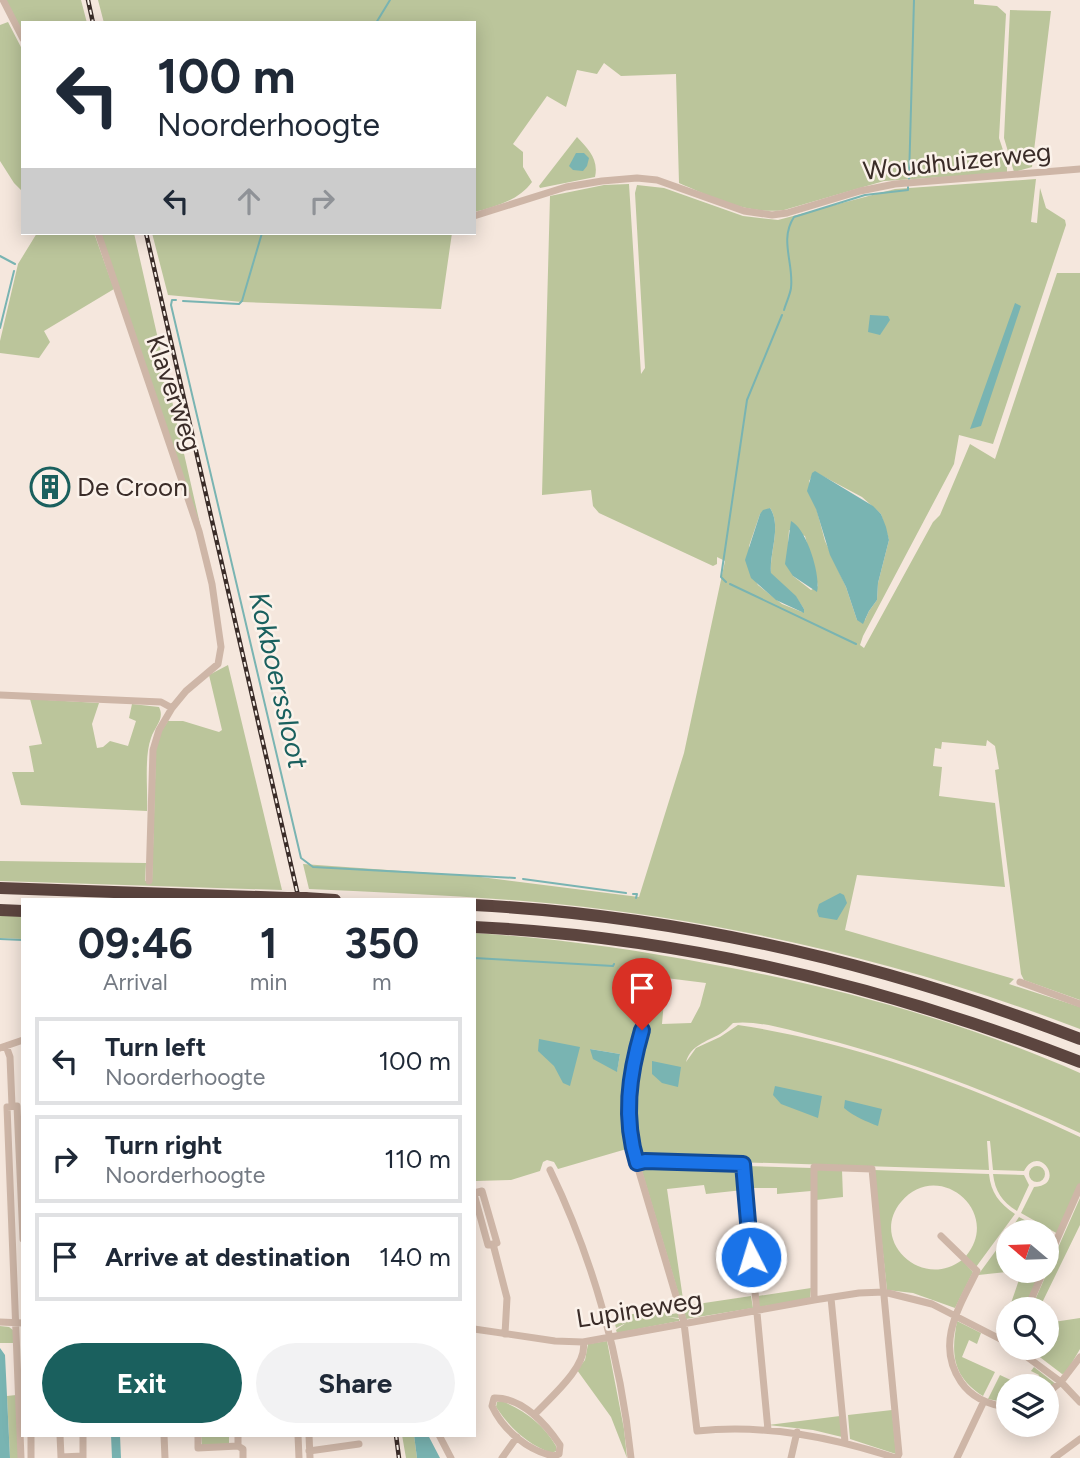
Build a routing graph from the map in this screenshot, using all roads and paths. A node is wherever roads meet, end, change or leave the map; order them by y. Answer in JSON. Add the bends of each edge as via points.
{"nodes":[{"id":1,"x":3,"y":0,"type":"edge"},
{"id":2,"x":21,"y":35,"type":"edge"},
{"id":3,"x":1080,"y":169,"type":"edge"},
{"id":4,"x":476,"y":215,"type":"edge"},
{"id":5,"x":99,"y":235,"type":"edge"},
{"id":6,"x":0,"y":695,"type":"edge"},
{"id":7,"x":172,"y":708,"type":"junction"},
{"id":8,"x":149,"y":881,"type":"dead end"},
{"id":9,"x":0,"y":888,"type":"edge"},
{"id":10,"x":306,"y":898,"type":"edge"},
{"id":11,"x":476,"y":905,"type":"edge"},
{"id":12,"x":0,"y":910,"type":"edge"},
{"id":13,"x":21,"y":911,"type":"edge"},
{"id":14,"x":476,"y":927,"type":"edge"},
{"id":15,"x":1020,"y":982,"type":"dead end"},
{"id":16,"x":1080,"y":1004,"type":"edge"},
{"id":17,"x":642,"y":1030,"type":"dead end"},
{"id":18,"x":1080,"y":1039,"type":"edge"},
{"id":19,"x":21,"y":1041,"type":"edge"},
{"id":20,"x":3,"y":1047,"type":"edge"},
{"id":21,"x":1080,"y":1062,"type":"edge"},
{"id":22,"x":17,"y":1106,"type":"edge"},
{"id":23,"x":637,"y":1163,"type":"junction"},
{"id":24,"x":550,"y":1170,"type":"dead end"},
{"id":25,"x":21,"y":1172,"type":"edge"},
{"id":26,"x":1080,"y":1187,"type":"edge"},
{"id":27,"x":476,"y":1192,"type":"edge"},
{"id":28,"x":1059,"y":1235,"type":"edge"},
{"id":29,"x":941,"y":1236,"type":"dead end"},
{"id":30,"x":884,"y":1293,"type":"junction"},
{"id":31,"x":831,"y":1298,"type":"junction"},
{"id":32,"x":814,"y":1300,"type":"junction"},
{"id":33,"x":756,"y":1310,"type":"junction"},
{"id":34,"x":955,"y":1314,"type":"junction"},
{"id":35,"x":0,"y":1322,"type":"edge"},
{"id":36,"x":19,"y":1323,"type":"edge"},
{"id":37,"x":684,"y":1323,"type":"junction"},
{"id":38,"x":476,"y":1329,"type":"edge"},
{"id":39,"x":505,"y":1334,"type":"junction"},
{"id":40,"x":610,"y":1336,"type":"junction"},
{"id":41,"x":996,"y":1336,"type":"edge"},
{"id":42,"x":583,"y":1342,"type":"junction"},
{"id":43,"x":1080,"y":1357,"type":"edge"},
{"id":44,"x":1032,"y":1360,"type":"edge"},
{"id":45,"x":20,"y":1361,"type":"edge"},
{"id":46,"x":1061,"y":1382,"type":"junction"},
{"id":47,"x":984,"y":1401,"type":"junction"},
{"id":48,"x":1080,"y":1402,"type":"edge"},
{"id":49,"x":996,"y":1404,"type":"edge"},
{"id":50,"x":534,"y":1415,"type":"junction"},
{"id":51,"x":768,"y":1430,"type":"junction"},
{"id":52,"x":797,"y":1432,"type":"junction"},
{"id":53,"x":31,"y":1437,"type":"edge"},
{"id":54,"x":60,"y":1437,"type":"edge"},
{"id":55,"x":82,"y":1437,"type":"edge"},
{"id":56,"x":164,"y":1437,"type":"edge"},
{"id":57,"x":198,"y":1437,"type":"edge"},
{"id":58,"x":238,"y":1437,"type":"edge"},
{"id":59,"x":298,"y":1437,"type":"edge"},
{"id":60,"x":440,"y":1437,"type":"edge"},
{"id":61,"x":517,"y":1437,"type":"junction"},
{"id":62,"x":1080,"y":1439,"type":"edge"},
{"id":63,"x":845,"y":1442,"type":"junction"},
{"id":64,"x":359,"y":1444,"type":"dead end"},
{"id":65,"x":239,"y":1446,"type":"junction"},
{"id":66,"x":309,"y":1454,"type":"edge"},
{"id":67,"x":83,"y":1457,"type":"edge"},
{"id":68,"x":21,"y":1458,"type":"edge"},
{"id":69,"x":32,"y":1458,"type":"edge"},
{"id":70,"x":165,"y":1458,"type":"edge"},
{"id":71,"x":243,"y":1458,"type":"edge"},
{"id":72,"x":299,"y":1458,"type":"edge"},
{"id":73,"x":451,"y":1458,"type":"edge"},
{"id":74,"x":502,"y":1458,"type":"edge"},
{"id":75,"x":631,"y":1458,"type":"edge"},
{"id":76,"x":791,"y":1458,"type":"edge"},
{"id":77,"x":897,"y":1458,"type":"edge"},
{"id":78,"x":957,"y":1458,"type":"edge"},
{"id":79,"x":1054,"y":1458,"type":"edge"}],
"edges":[{"from":1,"to":2,"type":"street"},
{"from":3,"to":4,"type":"street","name":"Woudhuizerweg","via":[[885,186],[772,215],[733,208],[661,181],[637,178],[566,187]]},
{"from":5,"to":7,"type":"street","name":"Klaverweg","via":[[199,531],[212,584],[220,661]]},
{"from":6,"to":7,"type":"street","via":[[161,702]]},
{"from":7,"to":8,"type":"street","via":[[154,744]]},
{"from":9,"to":10,"type":"highway","bridge":true},
{"from":11,"to":18,"type":"highway","via":[[618,919],[774,946],[904,979]]},
{"from":12,"to":13,"type":"highway"},
{"from":14,"to":21,"type":"highway","via":[[668,948],[792,972],[966,1020]]},
{"from":15,"to":16,"type":"street"},
{"from":17,"to":23,"type":"street","via":[[628,1099]]},
{"from":19,"to":20,"type":"street"},
{"from":20,"to":22,"type":"street","via":[[10,1057]]},
{"from":22,"to":25,"type":"street"},
{"from":22,"to":36,"type":"street","via":[[7,1107]]},
{"from":23,"to":33,"type":"street","via":[[743,1164]]},
{"from":23,"to":37,"type":"street"},
{"from":24,"to":40,"type":"street","via":[[568,1207]]},
{"from":26,"to":28,"type":"street"},
{"from":27,"to":39,"type":"street","via":[[482,1191],[497,1243],[492,1244],[507,1298]]},
{"from":29,"to":34,"type":"street","via":[[977,1270]]},
{"from":30,"to":31,"type":"street","name":"Lupineweg"},
{"from":30,"to":32,"type":"street","via":[[872,1168],[814,1167]]},
{"from":30,"to":34,"type":"street","name":"Lupineweg"},
{"from":30,"to":77,"type":"street"},
{"from":31,"to":32,"type":"street","name":"Lupineweg"},
{"from":31,"to":63,"type":"street"},
{"from":32,"to":33,"type":"street","name":"Lupineweg"},
{"from":33,"to":37,"type":"street","name":"Lupineweg"},
{"from":33,"to":51,"type":"street"},
{"from":34,"to":41,"type":"street","name":"Lupineweg"},
{"from":34,"to":47,"type":"street","via":[[949,1336],[952,1364],[965,1387]]},
{"from":35,"to":36,"type":"street"},
{"from":36,"to":45,"type":"street"},
{"from":37,"to":40,"type":"street","name":"Lupineweg"},
{"from":37,"to":51,"type":"street","via":[[697,1431]]},
{"from":38,"to":39,"type":"street","name":"Lupineweg"},
{"from":39,"to":42,"type":"street","name":"Lupineweg"},
{"from":40,"to":42,"type":"street","name":"Lupineweg"},
{"from":40,"to":75,"type":"street"},
{"from":42,"to":50,"type":"street","via":[[582,1361]]},
{"from":43,"to":46,"type":"street"},
{"from":44,"to":46,"type":"street"},
{"from":45,"to":68,"type":"street"},
{"from":46,"to":48,"type":"street"},
{"from":47,"to":49,"type":"street"},
{"from":47,"to":78,"type":"street"},
{"from":50,"to":61,"type":"street","via":[[502,1398],[492,1400],[498,1417]]},
{"from":50,"to":61,"type":"street","via":[[560,1445],[559,1454],[541,1452]]},
{"from":51,"to":52,"type":"street"},
{"from":52,"to":63,"type":"street"},
{"from":52,"to":76,"type":"street"},
{"from":53,"to":69,"type":"street"},
{"from":54,"to":67,"type":"street","via":[[61,1457]]},
{"from":55,"to":67,"type":"street"},
{"from":56,"to":70,"type":"street"},
{"from":57,"to":65,"type":"street","via":[[198,1448]]},
{"from":58,"to":65,"type":"street"},
{"from":59,"to":72,"type":"street"},
{"from":60,"to":73,"type":"street"},
{"from":61,"to":74,"type":"street"},
{"from":62,"to":79,"type":"street"},
{"from":63,"to":77,"type":"street"},
{"from":64,"to":66,"type":"street"},
{"from":65,"to":71,"type":"street"}]}
